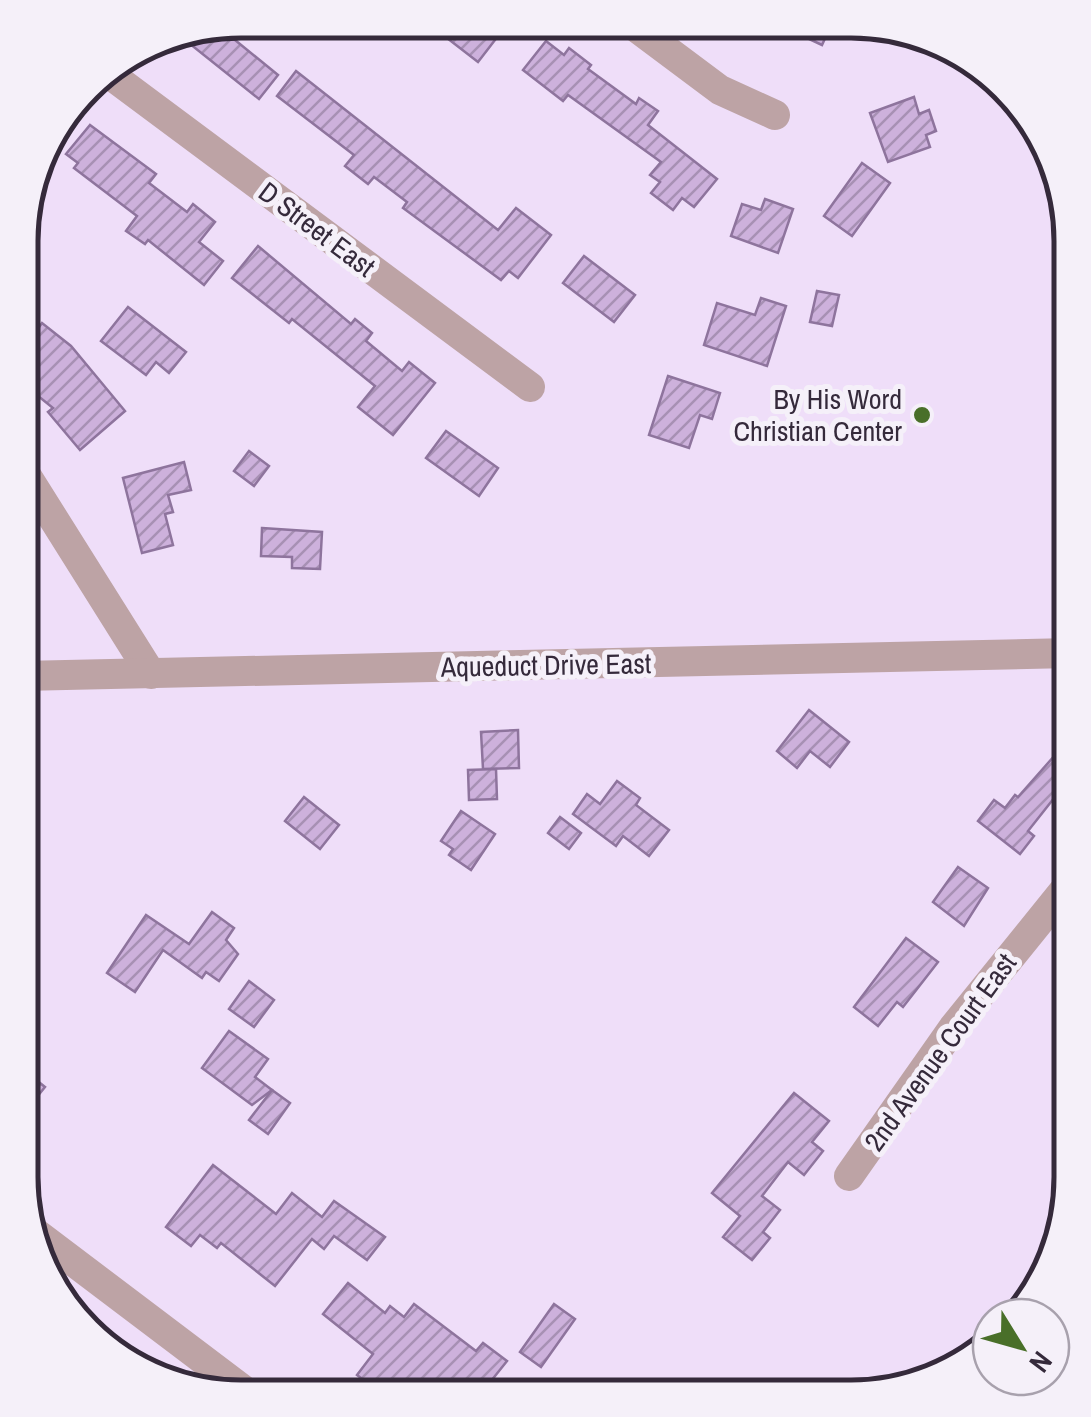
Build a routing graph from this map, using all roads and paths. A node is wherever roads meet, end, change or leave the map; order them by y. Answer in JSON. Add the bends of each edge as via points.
{"nodes":[{"id":1,"x":649,"y":38,"type":"edge"},
{"id":2,"x":117,"y":80,"type":"edge"},
{"id":3,"x":775,"y":115,"type":"dead end"},
{"id":4,"x":530,"y":388,"type":"dead end"},
{"id":5,"x":38,"y":492,"type":"edge"},
{"id":6,"x":1054,"y":653,"type":"edge"},
{"id":7,"x":152,"y":674,"type":"junction"},
{"id":8,"x":38,"y":676,"type":"edge"},
{"id":9,"x":1053,"y":904,"type":"edge"},
{"id":10,"x":849,"y":1176,"type":"dead end"},
{"id":11,"x":49,"y":1243,"type":"edge"},
{"id":12,"x":229,"y":1379,"type":"edge"}],
"edges":[{"from":1,"to":3,"type":"street","via":[[720,90]]},
{"from":2,"to":4,"type":"street","name":"D Street East"},
{"from":5,"to":7,"type":"street"},
{"from":6,"to":7,"type":"street","name":"Aqueduct Drive East"},
{"from":7,"to":8,"type":"street","name":"Aqueduct Drive East"},
{"from":9,"to":10,"type":"street","name":"2nd Avenue Court East","via":[[953,1028]]},
{"from":11,"to":12,"type":"street"}]}
